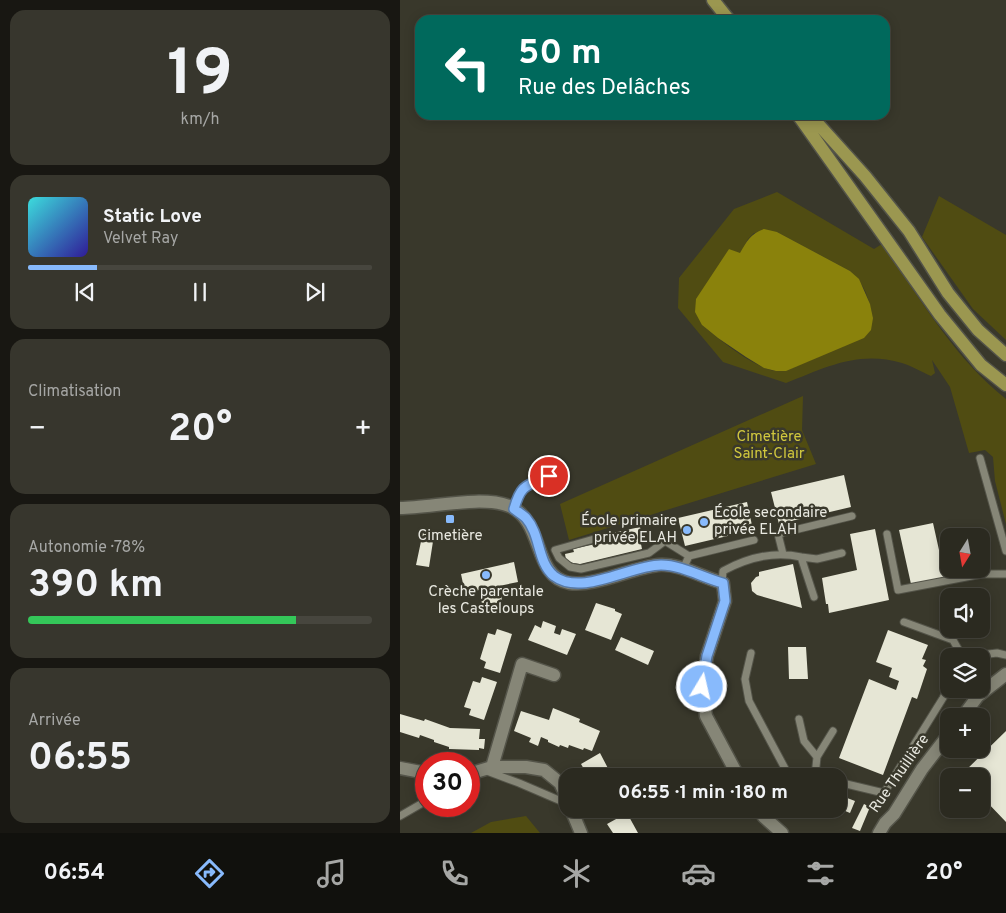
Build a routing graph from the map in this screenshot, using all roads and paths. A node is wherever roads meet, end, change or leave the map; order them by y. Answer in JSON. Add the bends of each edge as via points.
{"nodes":[{"id":1,"x":713,"y":0,"type":"edge"},
{"id":2,"x":724,"y":15,"type":"edge"},
{"id":3,"x":802,"y":120,"type":"edge"},
{"id":4,"x":815,"y":120,"type":"edge"},
{"id":5,"x":1006,"y":355,"type":"edge"},
{"id":6,"x":1006,"y":385,"type":"edge"},
{"id":7,"x":980,"y":458,"type":"dead end"},
{"id":8,"x":549,"y":476,"type":"dead end"},
{"id":9,"x":400,"y":508,"type":"edge"},
{"id":10,"x":514,"y":509,"type":"junction"},
{"id":11,"x":852,"y":516,"type":"dead end"},
{"id":12,"x":887,"y":534,"type":"dead end"},
{"id":13,"x":594,"y":539,"type":"dead end"},
{"id":14,"x":754,"y":540,"type":"dead end"},
{"id":15,"x":1006,"y":551,"type":"edge"},
{"id":16,"x":842,"y":553,"type":"dead end"},
{"id":17,"x":783,"y":554,"type":"junction"},
{"id":18,"x":689,"y":556,"type":"junction"},
{"id":19,"x":801,"y":557,"type":"junction"},
{"id":20,"x":682,"y":569,"type":"junction"},
{"id":21,"x":1006,"y":574,"type":"edge"},
{"id":22,"x":722,"y":583,"type":"junction"},
{"id":23,"x":814,"y":597,"type":"dead end"},
{"id":24,"x":904,"y":622,"type":"dead end"},
{"id":25,"x":957,"y":648,"type":"edge"},
{"id":26,"x":751,"y":653,"type":"dead end"},
{"id":27,"x":990,"y":654,"type":"edge"},
{"id":28,"x":1006,"y":655,"type":"edge"},
{"id":29,"x":1006,"y":674,"type":"edge"},
{"id":30,"x":554,"y":675,"type":"dead end"},
{"id":31,"x":943,"y":698,"type":"edge"},
{"id":32,"x":969,"y":708,"type":"edge"},
{"id":33,"x":800,"y":719,"type":"dead end"},
{"id":34,"x":833,"y":731,"type":"dead end"},
{"id":35,"x":940,"y":746,"type":"edge"},
{"id":36,"x":817,"y":757,"type":"junction"},
{"id":37,"x":400,"y":768,"type":"edge"},
{"id":38,"x":734,"y":768,"type":"edge"},
{"id":39,"x":785,"y":768,"type":"edge"},
{"id":40,"x":816,"y":768,"type":"edge"},
{"id":41,"x":480,"y":769,"type":"edge"},
{"id":42,"x":415,"y":771,"type":"edge"},
{"id":43,"x":480,"y":772,"type":"edge"},
{"id":44,"x":480,"y":772,"type":"edge"},
{"id":45,"x":559,"y":782,"type":"edge"},
{"id":46,"x":847,"y":784,"type":"edge"},
{"id":47,"x":559,"y":799,"type":"edge"},
{"id":48,"x":415,"y":807,"type":"edge"},
{"id":49,"x":400,"y":816,"type":"edge"},
{"id":50,"x":575,"y":818,"type":"edge"},
{"id":51,"x":765,"y":818,"type":"edge"},
{"id":52,"x":581,"y":833,"type":"edge"},
{"id":53,"x":782,"y":833,"type":"edge"},
{"id":54,"x":878,"y":833,"type":"edge"}],
"edges":[{"from":1,"to":2,"type":"main road"},
{"from":3,"to":6,"type":"main road","via":[[940,315],[981,365]]},
{"from":4,"to":5,"type":"main road","via":[[909,231],[948,294],[978,330]]},
{"from":7,"to":15,"type":"lane"},
{"from":8,"to":10,"type":"lane","via":[[527,485],[519,493]]},
{"from":9,"to":10,"type":"street","via":[[487,502]]},
{"from":10,"to":20,"type":"street","via":[[526,518],[534,532],[544,563],[554,576],[568,582],[582,584],[659,565]]},
{"from":11,"to":17,"type":"lane","via":[[778,534]]},
{"from":12,"to":21,"type":"lane","via":[[898,590],[982,574]]},
{"from":13,"to":18,"type":"lane","via":[[555,550],[558,558],[570,567],[581,569],[649,553],[665,541]]},
{"from":14,"to":18,"type":"lane"},
{"from":16,"to":19,"type":"lane","via":[[817,559]]},
{"from":17,"to":19,"type":"lane"},
{"from":17,"to":22,"type":"lane","via":[[738,563],[723,571]]},
{"from":18,"to":20,"type":"lane"},
{"from":19,"to":23,"type":"lane"},
{"from":20,"to":22,"type":"street"},
{"from":22,"to":38,"type":"street","via":[[725,601],[707,656],[702,687],[706,716]]},
{"from":24,"to":25,"type":"lane","via":[[952,640]]},
{"from":26,"to":39,"type":"lane","via":[[745,679],[749,701]]},
{"from":27,"to":28,"type":"lane"},
{"from":29,"to":32,"type":"street","via":[[978,696]]},
{"from":30,"to":41,"type":"street","via":[[522,664]]},
{"from":31,"to":46,"type":"lane","via":[[884,793]]},
{"from":33,"to":36,"type":"lane","via":[[804,741]]},
{"from":34,"to":36,"type":"lane"},
{"from":35,"to":54,"type":"street","name":"Rue Thuillière"},
{"from":36,"to":40,"type":"lane"},
{"from":37,"to":42,"type":"street"},
{"from":43,"to":45,"type":"street","via":[[526,767],[544,770]]},
{"from":44,"to":47,"type":"lane"},
{"from":48,"to":49,"type":"lane"},
{"from":50,"to":52,"type":"street"},
{"from":51,"to":53,"type":"street"}]}
